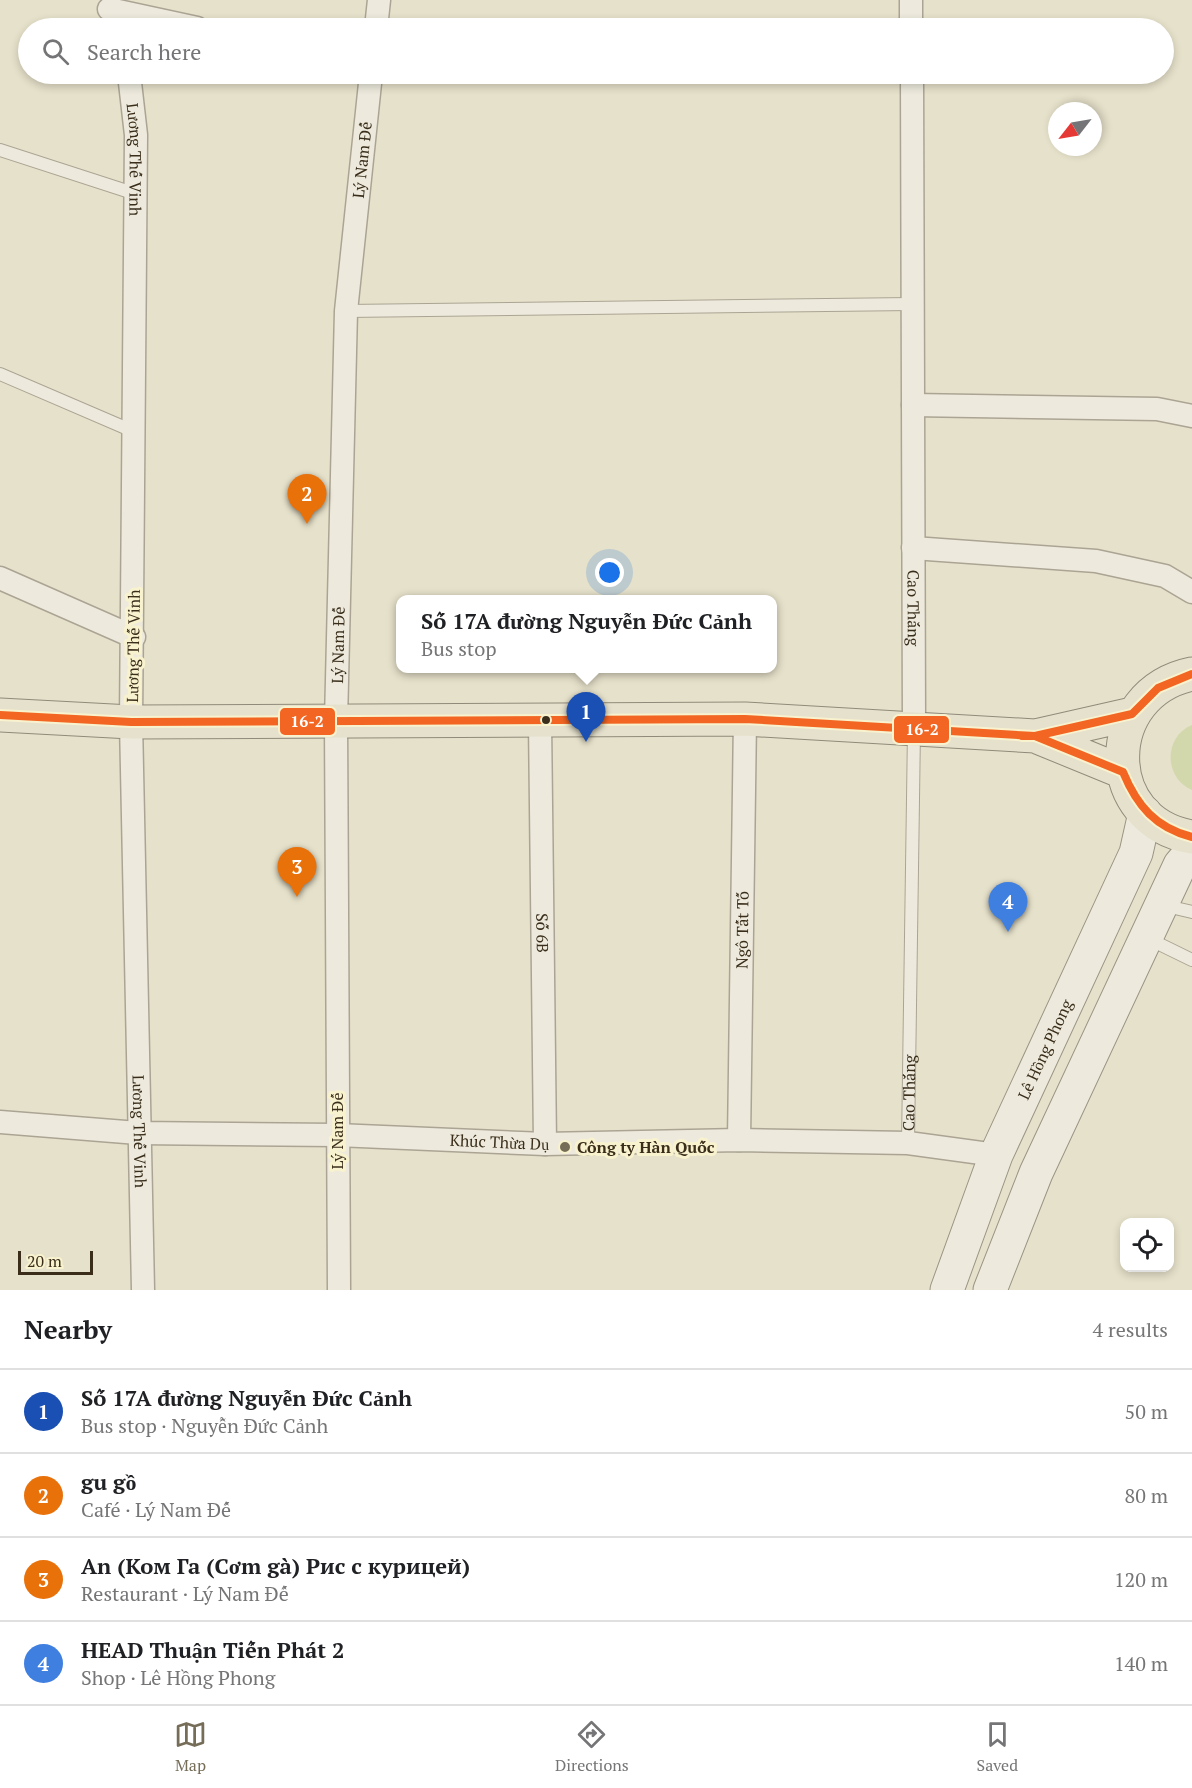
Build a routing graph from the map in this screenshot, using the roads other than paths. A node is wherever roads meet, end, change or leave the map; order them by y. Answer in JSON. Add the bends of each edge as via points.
{"nodes":[{"id":1,"x":379,"y":0,"type":"edge"},
{"id":2,"x":911,"y":0,"type":"edge"},
{"id":3,"x":111,"y":12,"type":"edge"},
{"id":4,"x":143,"y":18,"type":"edge"},
{"id":5,"x":377,"y":18,"type":"edge"},
{"id":6,"x":911,"y":18,"type":"edge"},
{"id":7,"x":130,"y":84,"type":"edge"},
{"id":8,"x":370,"y":84,"type":"edge"},
{"id":9,"x":912,"y":84,"type":"edge"},
{"id":10,"x":0,"y":150,"type":"edge"},
{"id":11,"x":136,"y":194,"type":"junction"},
{"id":12,"x":912,"y":304,"type":"junction"},
{"id":13,"x":346,"y":311,"type":"junction"},
{"id":14,"x":0,"y":374,"type":"edge"},
{"id":15,"x":913,"y":405,"type":"junction"},
{"id":16,"x":1192,"y":416,"type":"edge"},
{"id":17,"x":135,"y":432,"type":"junction"},
{"id":18,"x":913,"y":548,"type":"junction"},
{"id":19,"x":0,"y":578,"type":"edge"},
{"id":20,"x":1192,"y":592,"type":"edge"},
{"id":21,"x":134,"y":637,"type":"junction"},
{"id":22,"x":1192,"y":674,"type":"edge"},
{"id":23,"x":1132,"y":714,"type":"junction"},
{"id":24,"x":0,"y":715,"type":"edge"},
{"id":25,"x":746,"y":719,"type":"junction"},
{"id":26,"x":336,"y":721,"type":"junction"},
{"id":27,"x":540,"y":721,"type":"junction"},
{"id":28,"x":131,"y":722,"type":"junction"},
{"id":29,"x":914,"y":728,"type":"junction"},
{"id":30,"x":1035,"y":736,"type":"junction"},
{"id":31,"x":1123,"y":772,"type":"junction"},
{"id":32,"x":1145,"y":813,"type":"junction"},
{"id":33,"x":1192,"y":837,"type":"edge"},
{"id":34,"x":1192,"y":851,"type":"edge"},
{"id":35,"x":1161,"y":905,"type":"junction"},
{"id":36,"x":1192,"y":912,"type":"edge"},
{"id":37,"x":1146,"y":938,"type":"junction"},
{"id":38,"x":1192,"y":960,"type":"edge"},
{"id":39,"x":0,"y":1122,"type":"edge"},
{"id":40,"x":138,"y":1133,"type":"junction"},
{"id":41,"x":337,"y":1135,"type":"junction"},
{"id":42,"x":739,"y":1140,"type":"junction"},
{"id":43,"x":908,"y":1143,"type":"junction"},
{"id":44,"x":545,"y":1144,"type":"junction"},
{"id":45,"x":996,"y":1155,"type":"junction"},
{"id":46,"x":1036,"y":1173,"type":"junction"},
{"id":47,"x":143,"y":1290,"type":"edge"},
{"id":48,"x":339,"y":1290,"type":"edge"},
{"id":49,"x":947,"y":1290,"type":"edge"},
{"id":50,"x":990,"y":1290,"type":"edge"}],
"edges":[{"from":1,"to":5,"type":"street"},
{"from":2,"to":6,"type":"street"},
{"from":3,"to":4,"type":"street"},
{"from":7,"to":11,"type":"street","name":"Lương Thế Vinh","via":[[136,135]]},
{"from":8,"to":13,"type":"street","name":"Lý Nam Đế"},
{"from":9,"to":12,"type":"street","name":"Cao Thắng"},
{"from":10,"to":11,"type":"lane"},
{"from":11,"to":17,"type":"street","name":"Lương Thế Vinh"},
{"from":12,"to":13,"type":"lane"},
{"from":12,"to":15,"type":"street","name":"Cao Thắng"},
{"from":13,"to":26,"type":"street","name":"Lý Nam Đế"},
{"from":14,"to":17,"type":"lane"},
{"from":15,"to":16,"type":"street","via":[[1157,410]]},
{"from":15,"to":18,"type":"street","name":"Cao Thắng"},
{"from":17,"to":21,"type":"street","name":"Lương Thế Vinh"},
{"from":18,"to":20,"type":"street","via":[[1096,561],[1165,576]]},
{"from":18,"to":29,"type":"street","name":"Cao Thắng"},
{"from":19,"to":21,"type":"street"},
{"from":21,"to":28,"type":"street","name":"Lương Thế Vinh"},
{"from":22,"to":23,"type":"main road","via":[[1159,686]]},
{"from":23,"to":30,"type":"main road"},
{"from":23,"to":31,"type":"main road","via":[[1124,733]]},
{"from":24,"to":28,"type":"main road"},
{"from":25,"to":27,"type":"main road"},
{"from":25,"to":29,"type":"main road"},
{"from":25,"to":42,"type":"street","name":"Ngô Tất Tố"},
{"from":26,"to":27,"type":"main road"},
{"from":26,"to":28,"type":"main road"},
{"from":26,"to":41,"type":"street","name":"Lý Nam Đế"},
{"from":27,"to":44,"type":"street","name":"Số 6B"},
{"from":28,"to":40,"type":"street","name":"Lương Thế Vinh"},
{"from":29,"to":30,"type":"main road"},
{"from":29,"to":43,"type":"lane","name":"Cao Thắng"},
{"from":30,"to":31,"type":"main road"},
{"from":31,"to":32,"type":"main road","via":[[1131,794]]},
{"from":32,"to":33,"type":"main road","via":[[1162,826]]},
{"from":32,"to":45,"type":"main road","name":"Lê Hồng Phong","via":[[1136,853]]},
{"from":34,"to":35,"type":"main road","via":[[1180,865]]},
{"from":35,"to":36,"type":"lane"},
{"from":35,"to":37,"type":"main road"},
{"from":37,"to":38,"type":"lane"},
{"from":37,"to":46,"type":"main road"},
{"from":39,"to":40,"type":"street","name":"Khúc Thừa Dụ"},
{"from":40,"to":41,"type":"street","name":"Khúc Thừa Dụ"},
{"from":40,"to":47,"type":"street","name":"Lương Thế Vinh"},
{"from":41,"to":44,"type":"street","name":"Khúc Thừa Dụ"},
{"from":41,"to":48,"type":"street","name":"Lý Nam Đế"},
{"from":42,"to":43,"type":"street","name":"Khúc Thừa Dụ"},
{"from":42,"to":44,"type":"street","name":"Khúc Thừa Dụ"},
{"from":43,"to":45,"type":"street","name":"Khúc Thừa Dụ"},
{"from":45,"to":46,"type":"main road"},
{"from":45,"to":49,"type":"main road","name":"Lê Hồng Phong"},
{"from":46,"to":50,"type":"main road"}]}
